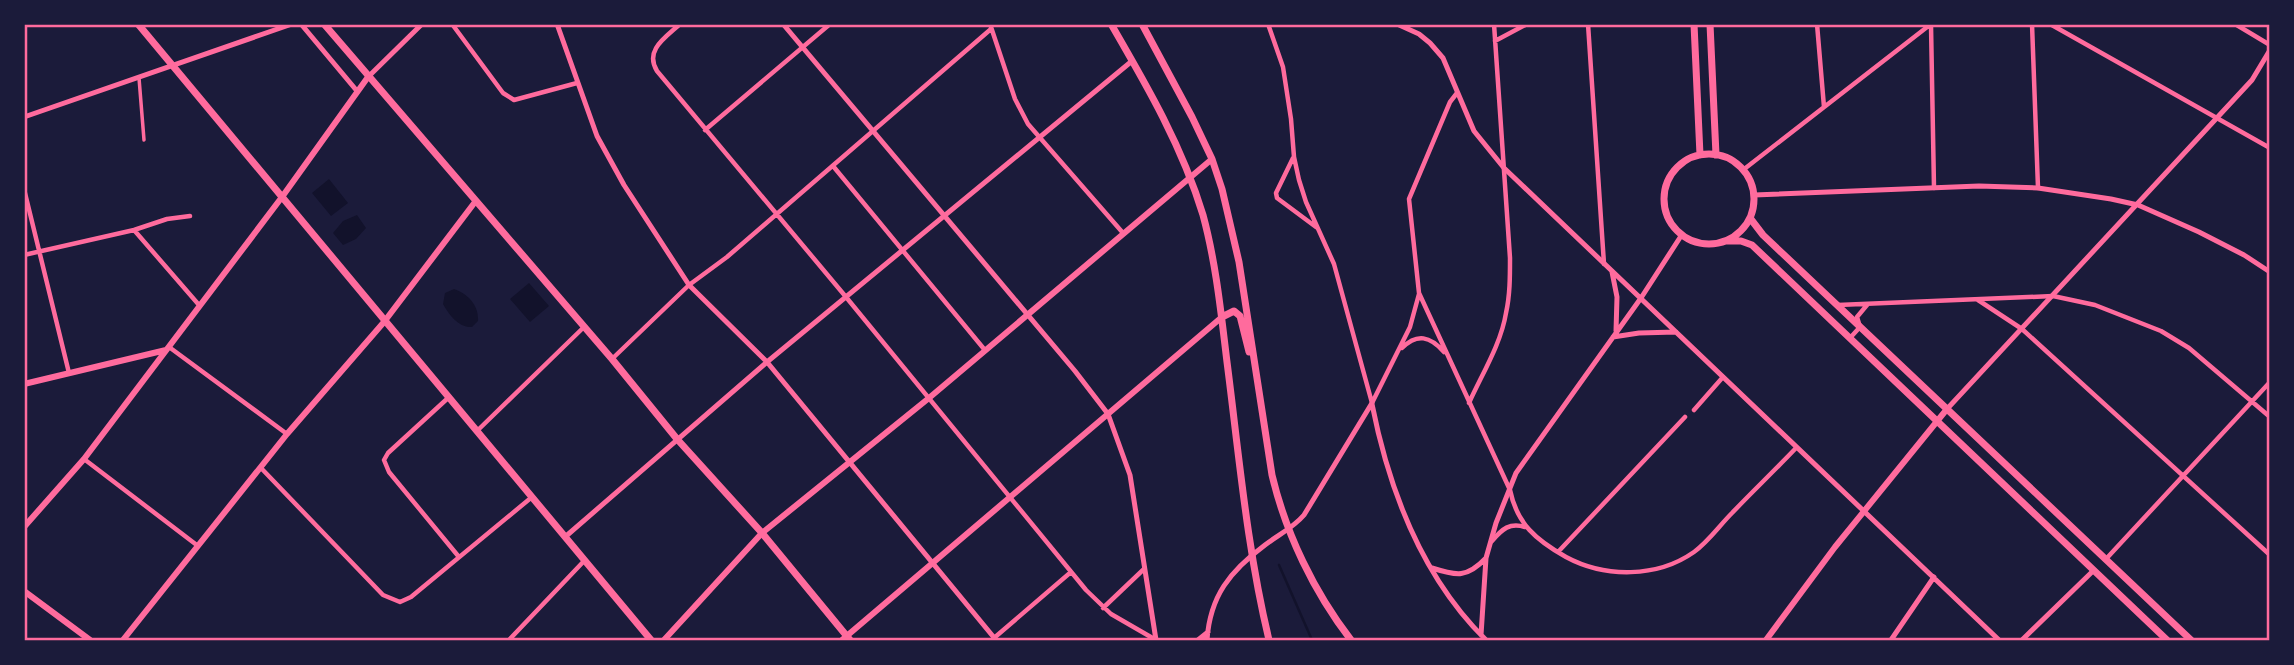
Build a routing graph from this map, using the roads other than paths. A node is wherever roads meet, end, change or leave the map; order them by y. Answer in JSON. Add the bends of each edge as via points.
{"nodes":[{"id":1,"x":138,"y":24,"type":"edge"},
{"id":2,"x":292,"y":24,"type":"edge"},
{"id":3,"x":301,"y":24,"type":"edge"},
{"id":4,"x":324,"y":24,"type":"edge"},
{"id":5,"x":422,"y":24,"type":"edge"},
{"id":6,"x":452,"y":24,"type":"edge"},
{"id":7,"x":557,"y":24,"type":"edge"},
{"id":8,"x":680,"y":24,"type":"edge"},
{"id":9,"x":783,"y":24,"type":"edge"},
{"id":10,"x":830,"y":24,"type":"edge"},
{"id":11,"x":1111,"y":24,"type":"edge"},
{"id":12,"x":1142,"y":24,"type":"edge"},
{"id":13,"x":1268,"y":24,"type":"edge"},
{"id":14,"x":1397,"y":24,"type":"edge"},
{"id":15,"x":1494,"y":24,"type":"edge"},
{"id":16,"x":1527,"y":24,"type":"edge"},
{"id":17,"x":1588,"y":24,"type":"edge"},
{"id":18,"x":1694,"y":24,"type":"edge"},
{"id":19,"x":1710,"y":24,"type":"edge"},
{"id":20,"x":1816,"y":24,"type":"edge"},
{"id":21,"x":2032,"y":24,"type":"edge"},
{"id":22,"x":2050,"y":24,"type":"edge"},
{"id":23,"x":2235,"y":24,"type":"edge"},
{"id":24,"x":1931,"y":25,"type":"edge"},
{"id":25,"x":990,"y":27,"type":"edge"},
{"id":26,"x":1495,"y":41,"type":"junction"},
{"id":27,"x":802,"y":47,"type":"junction"},
{"id":28,"x":2270,"y":47,"type":"edge"},
{"id":29,"x":1132,"y":61,"type":"junction"},
{"id":30,"x":174,"y":66,"type":"junction"},
{"id":31,"x":368,"y":77,"type":"junction"},
{"id":32,"x":139,"y":78,"type":"junction"},
{"id":33,"x":577,"y":83,"type":"junction"},
{"id":34,"x":357,"y":91,"type":"junction"},
{"id":35,"x":1457,"y":93,"type":"junction"},
{"id":36,"x":1824,"y":108,"type":"junction"},
{"id":37,"x":24,"y":117,"type":"edge"},
{"id":38,"x":2217,"y":119,"type":"junction"},
{"id":39,"x":705,"y":130,"type":"junction"},
{"id":40,"x":873,"y":132,"type":"junction"},
{"id":41,"x":1040,"y":139,"type":"junction"},
{"id":42,"x":144,"y":140,"type":"dead end"},
{"id":43,"x":2270,"y":148,"type":"edge"},
{"id":44,"x":1700,"y":155,"type":"junction"},
{"id":45,"x":1716,"y":155,"type":"junction"},
{"id":46,"x":1294,"y":157,"type":"junction"},
{"id":47,"x":1212,"y":159,"type":"junction"},
{"id":48,"x":833,"y":166,"type":"junction"},
{"id":49,"x":1504,"y":168,"type":"junction"},
{"id":50,"x":1743,"y":170,"type":"junction"},
{"id":51,"x":1191,"y":177,"type":"junction"},
{"id":52,"x":1934,"y":188,"type":"junction"},
{"id":53,"x":2038,"y":188,"type":"junction"},
{"id":54,"x":24,"y":189,"type":"edge"},
{"id":55,"x":1754,"y":195,"type":"junction"},
{"id":56,"x":282,"y":197,"type":"junction"},
{"id":57,"x":475,"y":202,"type":"junction"},
{"id":58,"x":2138,"y":205,"type":"junction"},
{"id":59,"x":775,"y":215,"type":"junction"},
{"id":60,"x":190,"y":216,"type":"dead end"},
{"id":61,"x":944,"y":216,"type":"junction"},
{"id":62,"x":1750,"y":218,"type":"junction"},
{"id":63,"x":134,"y":230,"type":"junction"},
{"id":64,"x":1319,"y":230,"type":"junction"},
{"id":65,"x":1123,"y":233,"type":"junction"},
{"id":66,"x":1681,"y":236,"type":"junction"},
{"id":67,"x":1725,"y":242,"type":"junction"},
{"id":68,"x":40,"y":251,"type":"junction"},
{"id":69,"x":903,"y":251,"type":"junction"},
{"id":70,"x":24,"y":255,"type":"edge"},
{"id":71,"x":1604,"y":265,"type":"junction"},
{"id":72,"x":1612,"y":272,"type":"junction"},
{"id":73,"x":2270,"y":272,"type":"edge"},
{"id":74,"x":689,"y":285,"type":"junction"},
{"id":75,"x":1419,"y":293,"type":"junction"},
{"id":76,"x":2053,"y":296,"type":"junction"},
{"id":77,"x":846,"y":297,"type":"junction"},
{"id":78,"x":1641,"y":298,"type":"junction"},
{"id":79,"x":1977,"y":299,"type":"junction"},
{"id":80,"x":1868,"y":304,"type":"junction"},
{"id":81,"x":199,"y":305,"type":"junction"},
{"id":82,"x":1837,"y":305,"type":"junction"},
{"id":83,"x":1026,"y":313,"type":"junction"},
{"id":84,"x":1222,"y":317,"type":"junction"},
{"id":85,"x":384,"y":322,"type":"junction"},
{"id":86,"x":584,"y":327,"type":"junction"},
{"id":87,"x":1860,"y":327,"type":"junction"},
{"id":88,"x":2022,"y":329,"type":"junction"},
{"id":89,"x":1676,"y":332,"type":"junction"},
{"id":90,"x":1614,"y":335,"type":"junction"},
{"id":91,"x":1850,"y":338,"type":"junction"},
{"id":92,"x":167,"y":349,"type":"junction"},
{"id":93,"x":984,"y":349,"type":"junction"},
{"id":94,"x":1399,"y":351,"type":"junction"},
{"id":95,"x":1448,"y":357,"type":"junction"},
{"id":96,"x":612,"y":359,"type":"junction"},
{"id":97,"x":767,"y":362,"type":"junction"},
{"id":98,"x":1897,"y":362,"type":"junction"},
{"id":99,"x":69,"y":373,"type":"junction"},
{"id":100,"x":1887,"y":373,"type":"junction"},
{"id":101,"x":1723,"y":377,"type":"junction"},
{"id":102,"x":1257,"y":379,"type":"junction"},
{"id":103,"x":2270,"y":382,"type":"edge"},
{"id":104,"x":24,"y":384,"type":"edge"},
{"id":105,"x":449,"y":397,"type":"junction"},
{"id":106,"x":929,"y":398,"type":"junction"},
{"id":107,"x":2252,"y":401,"type":"junction"},
{"id":108,"x":1372,"y":403,"type":"junction"},
{"id":109,"x":1469,"y":404,"type":"junction"},
{"id":110,"x":1947,"y":409,"type":"junction"},
{"id":111,"x":1694,"y":410,"type":"dead end"},
{"id":112,"x":1108,"y":414,"type":"junction"},
{"id":113,"x":1685,"y":417,"type":"dead end"},
{"id":114,"x":2270,"y":417,"type":"edge"},
{"id":115,"x":1937,"y":420,"type":"junction"},
{"id":116,"x":478,"y":430,"type":"junction"},
{"id":117,"x":287,"y":434,"type":"junction"},
{"id":118,"x":677,"y":439,"type":"junction"},
{"id":119,"x":1796,"y":448,"type":"junction"},
{"id":120,"x":1992,"y":453,"type":"junction"},
{"id":121,"x":84,"y":458,"type":"junction"},
{"id":122,"x":849,"y":462,"type":"junction"},
{"id":123,"x":1981,"y":465,"type":"junction"},
{"id":124,"x":261,"y":468,"type":"junction"},
{"id":125,"x":2183,"y":476,"type":"junction"},
{"id":126,"x":1510,"y":489,"type":"junction"},
{"id":127,"x":2034,"y":493,"type":"junction"},
{"id":128,"x":532,"y":497,"type":"junction"},
{"id":129,"x":1010,"y":498,"type":"junction"},
{"id":130,"x":2023,"y":505,"type":"junction"},
{"id":131,"x":1863,"y":512,"type":"junction"},
{"id":132,"x":24,"y":527,"type":"edge"},
{"id":133,"x":1525,"y":527,"type":"junction"},
{"id":134,"x":1289,"y":530,"type":"junction"},
{"id":135,"x":762,"y":533,"type":"junction"},
{"id":136,"x":565,"y":537,"type":"junction"},
{"id":137,"x":1491,"y":542,"type":"junction"},
{"id":138,"x":198,"y":546,"type":"junction"},
{"id":139,"x":1558,"y":552,"type":"junction"},
{"id":140,"x":2270,"y":555,"type":"edge"},
{"id":141,"x":1252,"y":556,"type":"junction"},
{"id":142,"x":458,"y":557,"type":"junction"},
{"id":143,"x":1486,"y":558,"type":"junction"},
{"id":144,"x":2105,"y":559,"type":"junction"},
{"id":145,"x":584,"y":560,"type":"junction"},
{"id":146,"x":932,"y":564,"type":"junction"},
{"id":147,"x":1431,"y":567,"type":"junction"},
{"id":148,"x":1144,"y":569,"type":"junction"},
{"id":149,"x":2093,"y":571,"type":"junction"},
{"id":150,"x":1071,"y":572,"type":"junction"},
{"id":151,"x":1934,"y":577,"type":"junction"},
{"id":152,"x":24,"y":591,"type":"edge"},
{"id":153,"x":1103,"y":608,"type":"junction"},
{"id":154,"x":2157,"y":608,"type":"junction"},
{"id":155,"x":2146,"y":620,"type":"junction"},
{"id":156,"x":1208,"y":632,"type":"junction"},
{"id":157,"x":1481,"y":635,"type":"junction"},
{"id":158,"x":846,"y":639,"type":"edge"},
{"id":159,"x":995,"y":639,"type":"edge"},
{"id":160,"x":90,"y":640,"type":"edge"},
{"id":161,"x":123,"y":640,"type":"edge"},
{"id":162,"x":509,"y":640,"type":"edge"},
{"id":163,"x":651,"y":640,"type":"edge"},
{"id":164,"x":664,"y":640,"type":"edge"},
{"id":165,"x":1157,"y":640,"type":"edge"},
{"id":166,"x":1198,"y":640,"type":"edge"},
{"id":167,"x":1207,"y":640,"type":"edge"},
{"id":168,"x":1269,"y":640,"type":"edge"},
{"id":169,"x":1351,"y":640,"type":"edge"},
{"id":170,"x":1486,"y":640,"type":"edge"},
{"id":171,"x":1766,"y":640,"type":"edge"},
{"id":172,"x":1891,"y":640,"type":"edge"},
{"id":173,"x":1999,"y":640,"type":"edge"},
{"id":174,"x":2022,"y":640,"type":"edge"},
{"id":175,"x":2167,"y":640,"type":"edge"},
{"id":176,"x":2190,"y":640,"type":"edge"}],
"edges":[{"from":1,"to":30,"type":"main road"},
{"from":2,"to":30,"type":"street"},
{"from":3,"to":34,"type":"street"},
{"from":4,"to":31,"type":"main road"},
{"from":5,"to":31,"type":"street"},
{"from":6,"to":33,"type":"street","via":[[503,93],[514,100]]},
{"from":7,"to":33,"type":"street"},
{"from":8,"to":39,"type":"street","via":[[658,44],[653,64]]},
{"from":9,"to":27,"type":"street"},
{"from":10,"to":27,"type":"street"},
{"from":11,"to":29,"type":"main road"},
{"from":12,"to":47,"type":"main road"},
{"from":13,"to":46,"type":"street","via":[[1283,66]]},
{"from":14,"to":35,"type":"street","via":[[1430,43],[1443,58]]},
{"from":15,"to":26,"type":"street"},
{"from":16,"to":26,"type":"street"},
{"from":17,"to":71,"type":"street"},
{"from":18,"to":44,"type":"main road"},
{"from":19,"to":45,"type":"main road"},
{"from":20,"to":36,"type":"street"},
{"from":21,"to":53,"type":"street"},
{"from":22,"to":38,"type":"street"},
{"from":23,"to":28,"type":"street"},
{"from":24,"to":36,"type":"street"},
{"from":24,"to":52,"type":"street"},
{"from":25,"to":40,"type":"street"},
{"from":25,"to":41,"type":"street","via":[[1014,99]]},
{"from":26,"to":49,"type":"street"},
{"from":27,"to":39,"type":"street"},
{"from":27,"to":40,"type":"street"},
{"from":28,"to":38,"type":"street","via":[[2252,80]]},
{"from":29,"to":41,"type":"street"},
{"from":29,"to":51,"type":"main road"},
{"from":30,"to":32,"type":"street"},
{"from":30,"to":56,"type":"main road"},
{"from":31,"to":34,"type":"main road"},
{"from":31,"to":57,"type":"main road"},
{"from":32,"to":37,"type":"street"},
{"from":32,"to":42,"type":"street"},
{"from":33,"to":74,"type":"street","via":[[617,174]]},
{"from":34,"to":56,"type":"main road"},
{"from":35,"to":49,"type":"street","via":[[1474,131]]},
{"from":35,"to":75,"type":"street","via":[[1409,198]]},
{"from":36,"to":50,"type":"street"},
{"from":38,"to":43,"type":"street"},
{"from":38,"to":58,"type":"street"},
{"from":39,"to":59,"type":"street"},
{"from":40,"to":48,"type":"street"},
{"from":40,"to":61,"type":"street"},
{"from":41,"to":61,"type":"street"},
{"from":41,"to":65,"type":"street"},
{"from":44,"to":45,"type":"main road"},
{"from":44,"to":66,"type":"main road","via":[[1675,169],[1663,197],[1668,218]]},
{"from":45,"to":50,"type":"main road"},
{"from":46,"to":64,"type":"street"},
{"from":46,"to":64,"type":"street","via":[[1276,190],[1277,198]]},
{"from":47,"to":51,"type":"main road"},
{"from":47,"to":102,"type":"main road","via":[[1233,228]]},
{"from":48,"to":59,"type":"street"},
{"from":48,"to":69,"type":"street"},
{"from":49,"to":71,"type":"street"},
{"from":49,"to":109,"type":"street","via":[[1510,258],[1506,314]]},
{"from":50,"to":55,"type":"main road"},
{"from":51,"to":65,"type":"main road"},
{"from":51,"to":84,"type":"main road","via":[[1204,218]]},
{"from":52,"to":53,"type":"street"},
{"from":52,"to":55,"type":"street"},
{"from":53,"to":58,"type":"street"},
{"from":54,"to":68,"type":"street"},
{"from":55,"to":62,"type":"main road"},
{"from":56,"to":81,"type":"main road"},
{"from":56,"to":85,"type":"main road"},
{"from":57,"to":85,"type":"main road"},
{"from":57,"to":86,"type":"main road"},
{"from":58,"to":73,"type":"street","via":[[2199,232]]},
{"from":58,"to":76,"type":"street"},
{"from":59,"to":74,"type":"street"},
{"from":59,"to":77,"type":"street"},
{"from":60,"to":63,"type":"street"},
{"from":61,"to":69,"type":"street"},
{"from":61,"to":83,"type":"street"},
{"from":62,"to":67,"type":"main road"},
{"from":62,"to":82,"type":"main road"},
{"from":63,"to":68,"type":"street"},
{"from":63,"to":81,"type":"street"},
{"from":64,"to":108,"type":"street","via":[[1334,264]]},
{"from":65,"to":83,"type":"main road"},
{"from":66,"to":67,"type":"main road","via":[[1695,242]]},
{"from":66,"to":78,"type":"street"},
{"from":67,"to":91,"type":"main road","via":[[1752,245]]},
{"from":68,"to":70,"type":"street"},
{"from":68,"to":99,"type":"street"},
{"from":69,"to":77,"type":"street"},
{"from":69,"to":93,"type":"street"},
{"from":71,"to":72,"type":"street"},
{"from":72,"to":78,"type":"street"},
{"from":72,"to":90,"type":"street","via":[[1618,310]]},
{"from":74,"to":96,"type":"street"},
{"from":74,"to":97,"type":"street"},
{"from":75,"to":94,"type":"street"},
{"from":75,"to":95,"type":"street"},
{"from":76,"to":79,"type":"street"},
{"from":76,"to":88,"type":"street"},
{"from":76,"to":107,"type":"street","via":[[2095,305],[2161,331],[2189,348]]},
{"from":77,"to":97,"type":"street"},
{"from":77,"to":106,"type":"street"},
{"from":78,"to":89,"type":"street"},
{"from":78,"to":90,"type":"street"},
{"from":79,"to":80,"type":"street"},
{"from":79,"to":88,"type":"street"},
{"from":80,"to":82,"type":"street"},
{"from":80,"to":87,"type":"street","via":[[1857,317]]},
{"from":81,"to":92,"type":"main road"},
{"from":82,"to":87,"type":"main road"},
{"from":83,"to":93,"type":"main road"},
{"from":83,"to":112,"type":"street"},
{"from":84,"to":102,"type":"main road","via":[[1234,311],[1240,316]]},
{"from":84,"to":112,"type":"main road"},
{"from":84,"to":141,"type":"main road"},
{"from":85,"to":105,"type":"main road"},
{"from":85,"to":117,"type":"main road"},
{"from":86,"to":96,"type":"main road"},
{"from":86,"to":116,"type":"street"},
{"from":87,"to":91,"type":"street"},
{"from":87,"to":98,"type":"main road"},
{"from":88,"to":110,"type":"street"},
{"from":88,"to":125,"type":"street"},
{"from":89,"to":90,"type":"street"},
{"from":89,"to":101,"type":"street"},
{"from":90,"to":126,"type":"street","via":[[1531,449]]},
{"from":91,"to":100,"type":"main road"},
{"from":92,"to":99,"type":"main road"},
{"from":92,"to":117,"type":"street"},
{"from":92,"to":121,"type":"main road"},
{"from":93,"to":106,"type":"main road"},
{"from":94,"to":95,"type":"street","via":[[1416,337],[1424,337]]},
{"from":94,"to":108,"type":"street"},
{"from":95,"to":109,"type":"street"},
{"from":96,"to":118,"type":"main road"},
{"from":97,"to":118,"type":"street"},
{"from":97,"to":122,"type":"street"},
{"from":98,"to":100,"type":"main road"},
{"from":98,"to":110,"type":"main road"},
{"from":99,"to":104,"type":"main road"},
{"from":100,"to":115,"type":"main road"},
{"from":101,"to":111,"type":"street"},
{"from":101,"to":119,"type":"street"},
{"from":102,"to":134,"type":"main road","via":[[1272,475]]},
{"from":103,"to":107,"type":"street"},
{"from":105,"to":116,"type":"main road"},
{"from":105,"to":142,"type":"street","via":[[384,460]]},
{"from":106,"to":122,"type":"main road"},
{"from":106,"to":129,"type":"street"},
{"from":107,"to":114,"type":"street"},
{"from":107,"to":125,"type":"street"},
{"from":108,"to":134,"type":"street","via":[[1304,515]]},
{"from":108,"to":147,"type":"street","via":[[1397,497]]},
{"from":109,"to":126,"type":"street"},
{"from":110,"to":115,"type":"main road"},
{"from":110,"to":120,"type":"main road"},
{"from":112,"to":129,"type":"main road"},
{"from":112,"to":148,"type":"street","via":[[1130,475]]},
{"from":113,"to":139,"type":"street"},
{"from":115,"to":123,"type":"main road"},
{"from":115,"to":131,"type":"main road"},
{"from":116,"to":128,"type":"main road"},
{"from":117,"to":124,"type":"main road"},
{"from":118,"to":135,"type":"main road"},
{"from":118,"to":136,"type":"street"},
{"from":119,"to":131,"type":"street"},
{"from":119,"to":139,"type":"street","via":[[1708,540],[1676,562],[1618,572],[1598,570]]},
{"from":120,"to":123,"type":"main road"},
{"from":120,"to":127,"type":"main road"},
{"from":121,"to":132,"type":"main road"},
{"from":121,"to":138,"type":"street"},
{"from":122,"to":135,"type":"main road"},
{"from":122,"to":146,"type":"street"},
{"from":123,"to":130,"type":"main road"},
{"from":124,"to":138,"type":"main road"},
{"from":124,"to":142,"type":"street","via":[[383,595],[400,602],[411,597]]},
{"from":125,"to":140,"type":"street"},
{"from":125,"to":144,"type":"street"},
{"from":126,"to":133,"type":"street"},
{"from":126,"to":137,"type":"street"},
{"from":127,"to":130,"type":"main road"},
{"from":127,"to":144,"type":"main road"},
{"from":128,"to":136,"type":"main road"},
{"from":128,"to":142,"type":"street"},
{"from":129,"to":146,"type":"main road"},
{"from":129,"to":150,"type":"street"},
{"from":130,"to":149,"type":"main road"},
{"from":131,"to":151,"type":"street"},
{"from":131,"to":171,"type":"main road"},
{"from":133,"to":137,"type":"street","via":[[1511,525]]},
{"from":133,"to":139,"type":"street"},
{"from":134,"to":141,"type":"street"},
{"from":134,"to":169,"type":"main road","via":[[1312,578]]},
{"from":135,"to":158,"type":"main road"},
{"from":135,"to":164,"type":"main road"},
{"from":136,"to":145,"type":"main road"},
{"from":137,"to":143,"type":"street"},
{"from":138,"to":161,"type":"main road"},
{"from":141,"to":156,"type":"street","via":[[1225,581]]},
{"from":141,"to":168,"type":"main road"},
{"from":143,"to":147,"type":"street","via":[[1476,569],[1458,574]]},
{"from":143,"to":157,"type":"street"},
{"from":144,"to":154,"type":"main road"},
{"from":145,"to":162,"type":"street"},
{"from":145,"to":163,"type":"main road"},
{"from":146,"to":158,"type":"main road"},
{"from":146,"to":159,"type":"street"},
{"from":147,"to":157,"type":"street"},
{"from":148,"to":153,"type":"street"},
{"from":148,"to":165,"type":"street"},
{"from":149,"to":155,"type":"main road"},
{"from":149,"to":174,"type":"street"},
{"from":150,"to":153,"type":"street"},
{"from":150,"to":159,"type":"street"},
{"from":151,"to":172,"type":"street"},
{"from":151,"to":173,"type":"street"},
{"from":152,"to":160,"type":"main road"},
{"from":153,"to":165,"type":"street"},
{"from":154,"to":155,"type":"main road"},
{"from":154,"to":176,"type":"main road"},
{"from":155,"to":175,"type":"main road"},
{"from":156,"to":166,"type":"street"},
{"from":156,"to":167,"type":"street"},
{"from":157,"to":170,"type":"street"}]}
